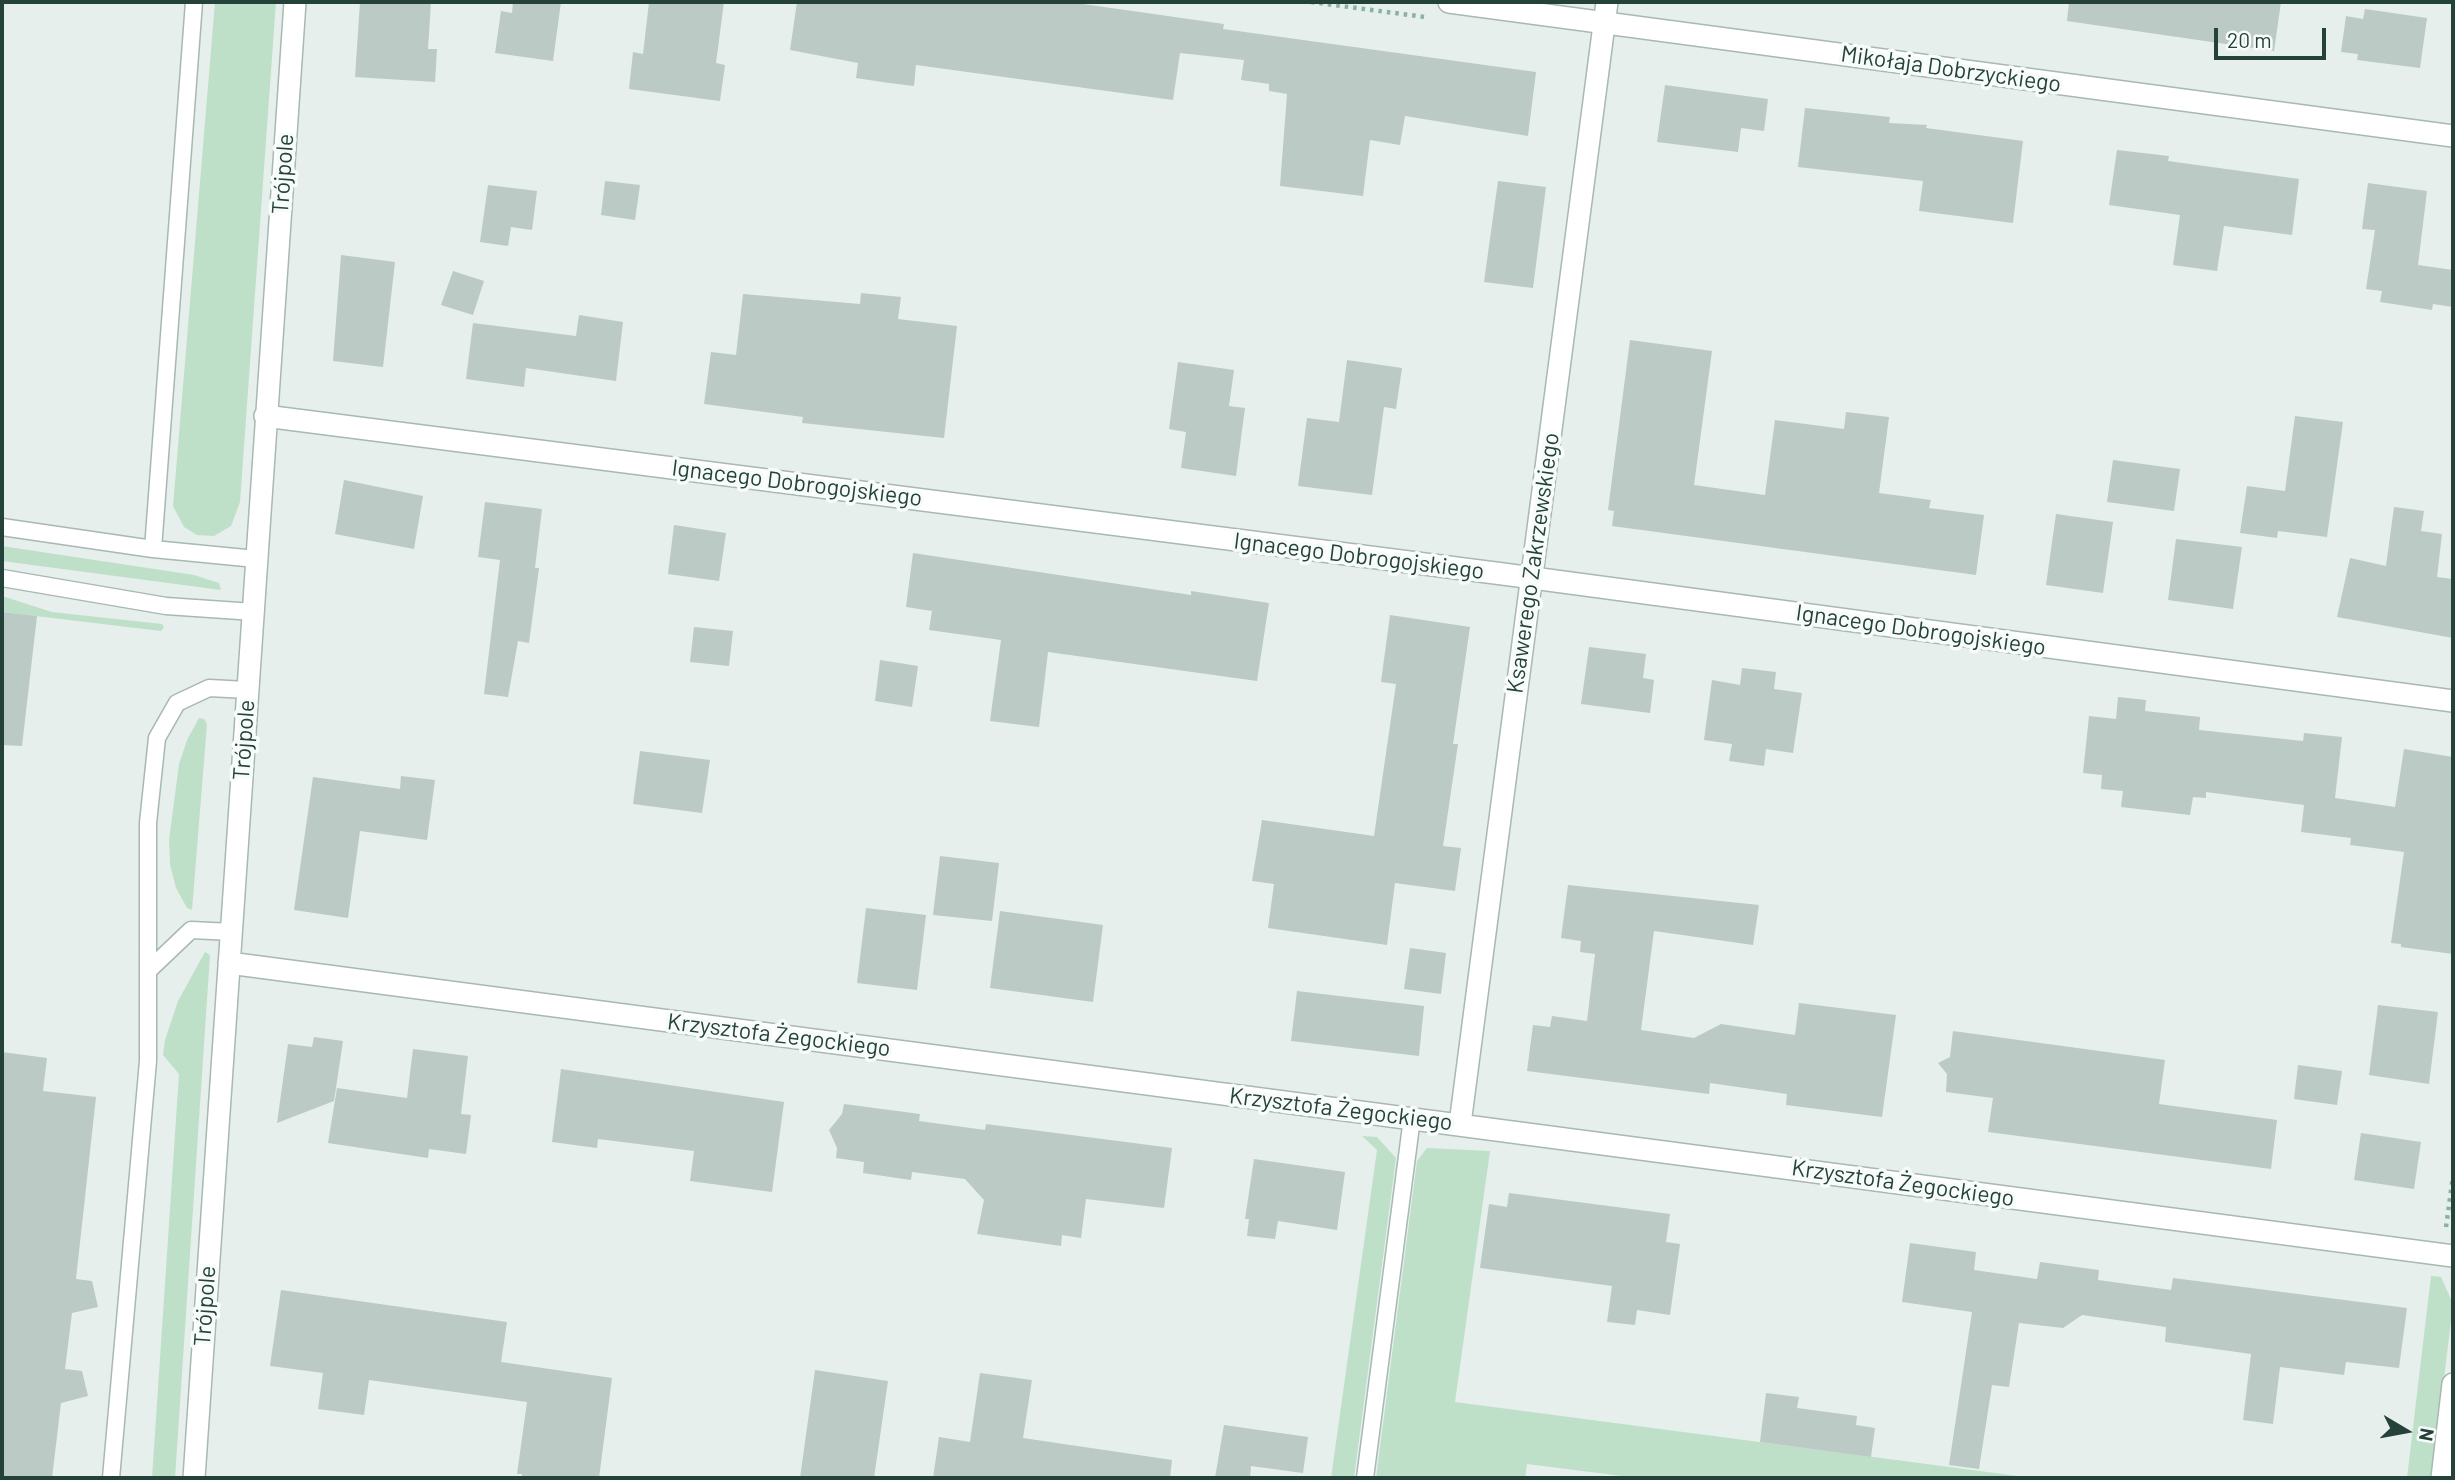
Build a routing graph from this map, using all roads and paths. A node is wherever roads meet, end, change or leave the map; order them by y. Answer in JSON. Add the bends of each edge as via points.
{"nodes":[{"id":1,"x":194,"y":2,"type":"edge"},
{"id":2,"x":295,"y":2,"type":"edge"},
{"id":3,"x":1449,"y":2,"type":"edge"},
{"id":4,"x":1606,"y":12,"type":"edge"},
{"id":5,"x":2453,"y":136,"type":"edge"},
{"id":6,"x":265,"y":416,"type":"junction"},
{"id":7,"x":2,"y":527,"type":"edge"},
{"id":8,"x":153,"y":549,"type":"junction"},
{"id":9,"x":256,"y":559,"type":"junction"},
{"id":10,"x":2,"y":578,"type":"edge"},
{"id":11,"x":1530,"y":578,"type":"junction"},
{"id":12,"x":254,"y":612,"type":"junction"},
{"id":13,"x":247,"y":690,"type":"junction"},
{"id":14,"x":2453,"y":701,"type":"edge"},
{"id":15,"x":232,"y":932,"type":"junction"},
{"id":16,"x":229,"y":963,"type":"junction"},
{"id":17,"x":150,"y":969,"type":"junction"},
{"id":18,"x":1412,"y":1118,"type":"junction"},
{"id":19,"x":1460,"y":1124,"type":"junction"},
{"id":20,"x":2453,"y":1256,"type":"edge"},
{"id":21,"x":2453,"y":1384,"type":"edge"},
{"id":22,"x":111,"y":1478,"type":"edge"},
{"id":23,"x":194,"y":1478,"type":"edge"},
{"id":24,"x":1365,"y":1478,"type":"edge"},
{"id":25,"x":2442,"y":1478,"type":"edge"}],
"edges":[{"from":1,"to":8,"type":"lane"},
{"from":2,"to":6,"type":"street","name":"Trójpole"},
{"from":3,"to":4,"type":"street","name":"Mikołaja Dobrzyckiego"},
{"from":4,"to":5,"type":"street","name":"Mikołaja Dobrzyckiego"},
{"from":4,"to":11,"type":"street","name":"Ksawerego Zakrzewskiego"},
{"from":6,"to":9,"type":"street","name":"Trójpole"},
{"from":6,"to":11,"type":"street","name":"Ignacego Dobrogojskiego"},
{"from":7,"to":8,"type":"lane"},
{"from":8,"to":9,"type":"lane"},
{"from":9,"to":12,"type":"street","name":"Trójpole"},
{"from":10,"to":12,"type":"lane","via":[[166,606]]},
{"from":11,"to":14,"type":"street","name":"Ignacego Dobrogojskiego"},
{"from":11,"to":19,"type":"street","name":"Ksawerego Zakrzewskiego"},
{"from":12,"to":13,"type":"street","name":"Trójpole"},
{"from":13,"to":15,"type":"street","name":"Trójpole"},
{"from":13,"to":17,"type":"lane","via":[[209,688],[177,703],[157,738],[148,823]]},
{"from":15,"to":16,"type":"street","name":"Trójpole"},
{"from":15,"to":17,"type":"lane","via":[[191,930]]},
{"from":16,"to":18,"type":"street","name":"Krzysztofa Żegockiego"},
{"from":16,"to":23,"type":"street","name":"Trójpole"},
{"from":17,"to":22,"type":"lane","via":[[148,1060]]},
{"from":18,"to":19,"type":"street","name":"Krzysztofa Żegockiego"},
{"from":18,"to":24,"type":"lane"},
{"from":19,"to":20,"type":"street","name":"Krzysztofa Żegockiego"},
{"from":21,"to":25,"type":"street"}]}
